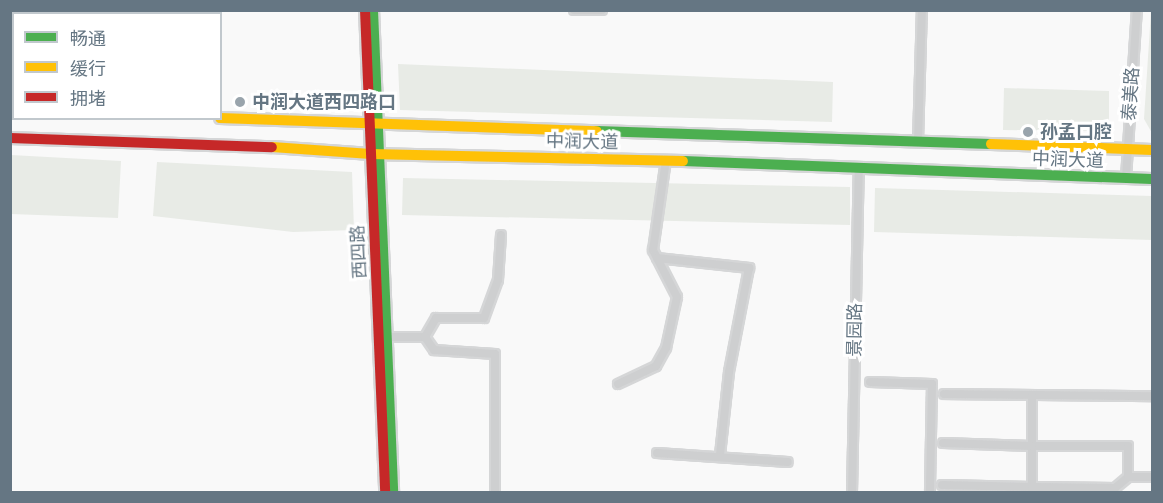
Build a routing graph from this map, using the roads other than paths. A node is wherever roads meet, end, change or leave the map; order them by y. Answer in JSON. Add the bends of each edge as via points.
{"nodes":[{"id":1,"x":365,"y":10,"type":"edge"},
{"id":2,"x":373,"y":10,"type":"edge"},
{"id":3,"x":574,"y":10,"type":"edge"},
{"id":4,"x":602,"y":10,"type":"edge"},
{"id":5,"x":922,"y":10,"type":"edge"},
{"id":6,"x":1137,"y":10,"type":"edge"},
{"id":7,"x":222,"y":118,"type":"edge"},
{"id":8,"x":375,"y":124,"type":"junction"},
{"id":9,"x":10,"y":138,"type":"edge"},
{"id":10,"x":918,"y":141,"type":"junction"},
{"id":11,"x":1128,"y":150,"type":"junction"},
{"id":12,"x":1152,"y":150,"type":"edge"},
{"id":13,"x":376,"y":154,"type":"junction"},
{"id":14,"x":666,"y":160,"type":"junction"},
{"id":15,"x":859,"y":168,"type":"junction"},
{"id":16,"x":1126,"y":178,"type":"junction"},
{"id":17,"x":1152,"y":179,"type":"edge"},
{"id":18,"x":501,"y":235,"type":"dead end"},
{"id":19,"x":657,"y":258,"type":"junction"},
{"id":20,"x":383,"y":337,"type":"junction"},
{"id":21,"x":425,"y":337,"type":"junction"},
{"id":22,"x":870,"y":382,"type":"dead end"},
{"id":23,"x":618,"y":384,"type":"dead end"},
{"id":24,"x":944,"y":394,"type":"dead end"},
{"id":25,"x":1032,"y":395,"type":"junction"},
{"id":26,"x":1152,"y":396,"type":"edge"},
{"id":27,"x":943,"y":443,"type":"dead end"},
{"id":28,"x":1032,"y":446,"type":"junction"},
{"id":29,"x":657,"y":453,"type":"dead end"},
{"id":30,"x":720,"y":455,"type":"junction"},
{"id":31,"x":788,"y":462,"type":"dead end"},
{"id":32,"x":1128,"y":477,"type":"junction"},
{"id":33,"x":1152,"y":477,"type":"edge"},
{"id":34,"x":942,"y":486,"type":"dead end"},
{"id":35,"x":1032,"y":490,"type":"edge"},
{"id":36,"x":1103,"y":490,"type":"edge"},
{"id":37,"x":385,"y":492,"type":"edge"},
{"id":38,"x":393,"y":492,"type":"edge"},
{"id":39,"x":495,"y":492,"type":"edge"},
{"id":40,"x":852,"y":492,"type":"edge"},
{"id":41,"x":930,"y":492,"type":"edge"}],
"edges":[{"from":1,"to":8,"type":"main road","name":"西四路"},
{"from":2,"to":8,"type":"main road","name":"西四路"},
{"from":3,"to":4,"type":"street"},
{"from":5,"to":10,"type":"street"},
{"from":6,"to":11,"type":"street","name":"泰美路"},
{"from":7,"to":8,"type":"main road","name":"中润大道"},
{"from":8,"to":10,"type":"main road","name":"中润大道"},
{"from":8,"to":13,"type":"main road","name":"西四路"},
{"from":9,"to":13,"type":"main road","name":"中润大道"},
{"from":10,"to":11,"type":"main road","name":"中润大道"},
{"from":11,"to":12,"type":"main road","name":"中润大道"},
{"from":11,"to":16,"type":"street","name":"泰美路"},
{"from":13,"to":14,"type":"main road","name":"中润大道"},
{"from":13,"to":20,"type":"main road","name":"西四路"},
{"from":14,"to":15,"type":"main road","name":"中润大道"},
{"from":14,"to":19,"type":"street","via":[[654,241]]},
{"from":15,"to":16,"type":"main road","name":"中润大道"},
{"from":15,"to":40,"type":"street","name":"景园路"},
{"from":16,"to":17,"type":"main road","name":"中润大道"},
{"from":18,"to":21,"type":"street","via":[[498,280],[484,318],[436,318]]},
{"from":19,"to":23,"type":"street","via":[[677,297],[666,348],[656,366]]},
{"from":19,"to":30,"type":"street","via":[[748,268],[729,372]]},
{"from":20,"to":21,"type":"street"},
{"from":20,"to":37,"type":"main road","name":"西四路"},
{"from":20,"to":38,"type":"main road","name":"西四路"},
{"from":21,"to":39,"type":"street","via":[[434,350],[495,354]]},
{"from":22,"to":41,"type":"street","via":[[932,384]]},
{"from":24,"to":25,"type":"street"},
{"from":25,"to":26,"type":"street"},
{"from":25,"to":28,"type":"street"},
{"from":27,"to":28,"type":"street"},
{"from":28,"to":32,"type":"street","via":[[1128,446]]},
{"from":28,"to":35,"type":"street"},
{"from":29,"to":30,"type":"street"},
{"from":30,"to":31,"type":"street"},
{"from":32,"to":33,"type":"street"},
{"from":32,"to":36,"type":"street","via":[[1115,488]]},
{"from":34,"to":35,"type":"street"},
{"from":35,"to":36,"type":"street"}]}
